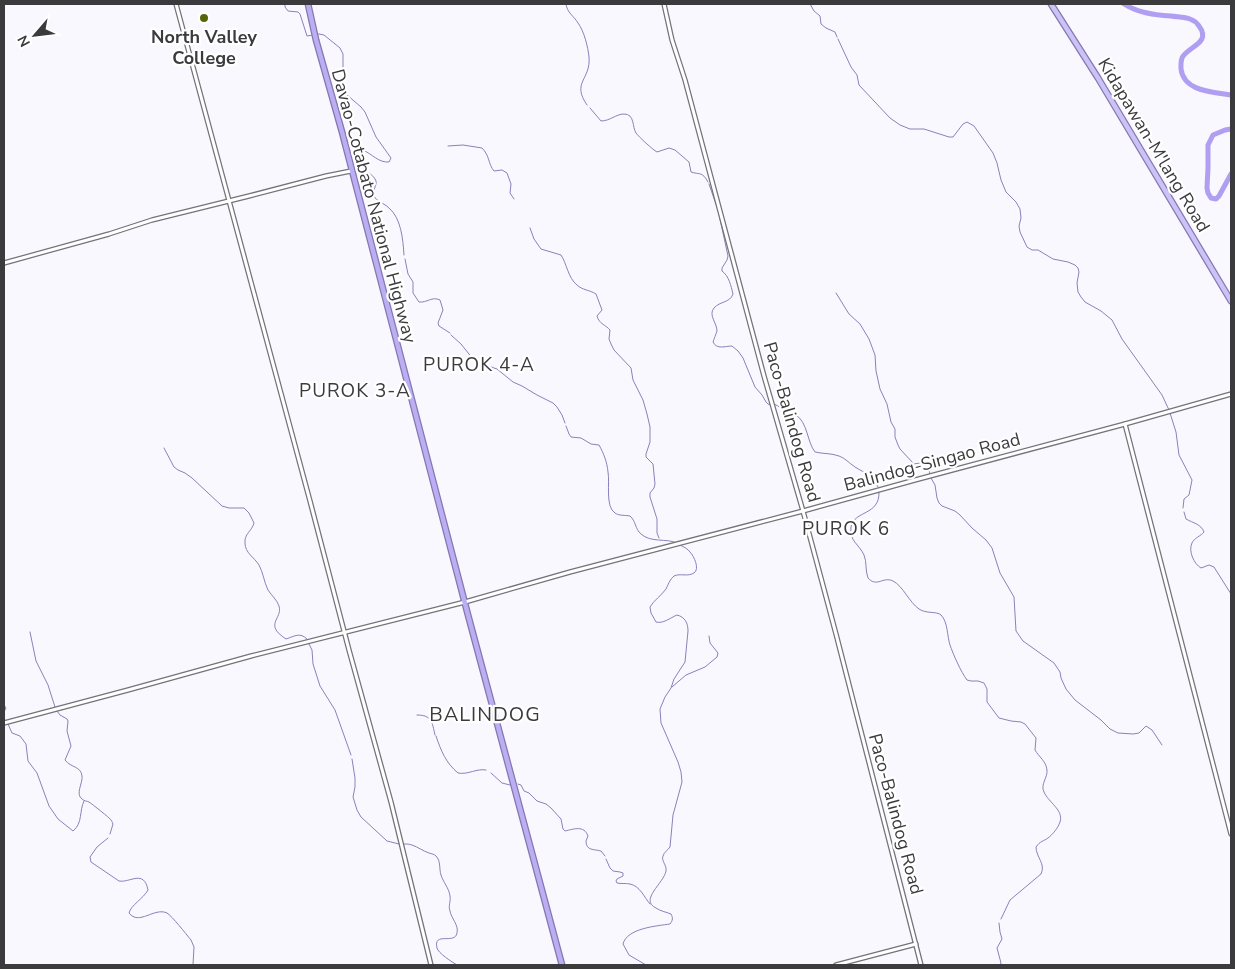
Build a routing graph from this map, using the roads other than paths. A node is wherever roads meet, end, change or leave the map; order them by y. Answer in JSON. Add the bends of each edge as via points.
{"nodes":[{"id":1,"x":176,"y":4,"type":"edge"},
{"id":2,"x":308,"y":4,"type":"edge"},
{"id":3,"x":664,"y":4,"type":"edge"},
{"id":4,"x":1051,"y":4,"type":"edge"},
{"id":5,"x":351,"y":170,"type":"junction"},
{"id":6,"x":229,"y":202,"type":"junction"},
{"id":7,"x":4,"y":263,"type":"edge"},
{"id":8,"x":1231,"y":301,"type":"edge"},
{"id":9,"x":1231,"y":394,"type":"edge"},
{"id":10,"x":1125,"y":424,"type":"junction"},
{"id":11,"x":803,"y":511,"type":"junction"},
{"id":12,"x":465,"y":602,"type":"junction"},
{"id":13,"x":345,"y":632,"type":"junction"},
{"id":14,"x":4,"y":723,"type":"edge"},
{"id":15,"x":1231,"y":834,"type":"edge"},
{"id":16,"x":916,"y":944,"type":"junction"},
{"id":17,"x":431,"y":965,"type":"edge"},
{"id":18,"x":562,"y":965,"type":"edge"},
{"id":19,"x":836,"y":965,"type":"edge"},
{"id":20,"x":921,"y":965,"type":"edge"}],
"edges":[{"from":1,"to":6,"type":"street"},
{"from":2,"to":5,"type":"highway","name":"Davao-Cotabato National Highway"},
{"from":3,"to":11,"type":"street","name":"Paco-Balindog Road"},
{"from":4,"to":8,"type":"main road","name":"Kidapawan-M'lang Road"},
{"from":5,"to":6,"type":"street"},
{"from":5,"to":12,"type":"highway","name":"Davao-Cotabato National Highway"},
{"from":6,"to":7,"type":"street","via":[[152,220]]},
{"from":6,"to":13,"type":"street"},
{"from":9,"to":10,"type":"street","name":"Balindog-Singao Road"},
{"from":10,"to":11,"type":"street","name":"Balindog-Singao Road"},
{"from":10,"to":15,"type":"street"},
{"from":11,"to":12,"type":"street","name":"Balindog-Singao Road"},
{"from":11,"to":16,"type":"street","name":"Paco-Balindog Road"},
{"from":12,"to":13,"type":"street","name":"Balindog-Singao Road"},
{"from":12,"to":18,"type":"highway","name":"Davao-Cotabato National Highway"},
{"from":13,"to":14,"type":"street","name":"Balindog-Singao Road"},
{"from":13,"to":17,"type":"street"},
{"from":16,"to":19,"type":"street"},
{"from":16,"to":20,"type":"street","name":"Paco-Balindog Road"}]}
